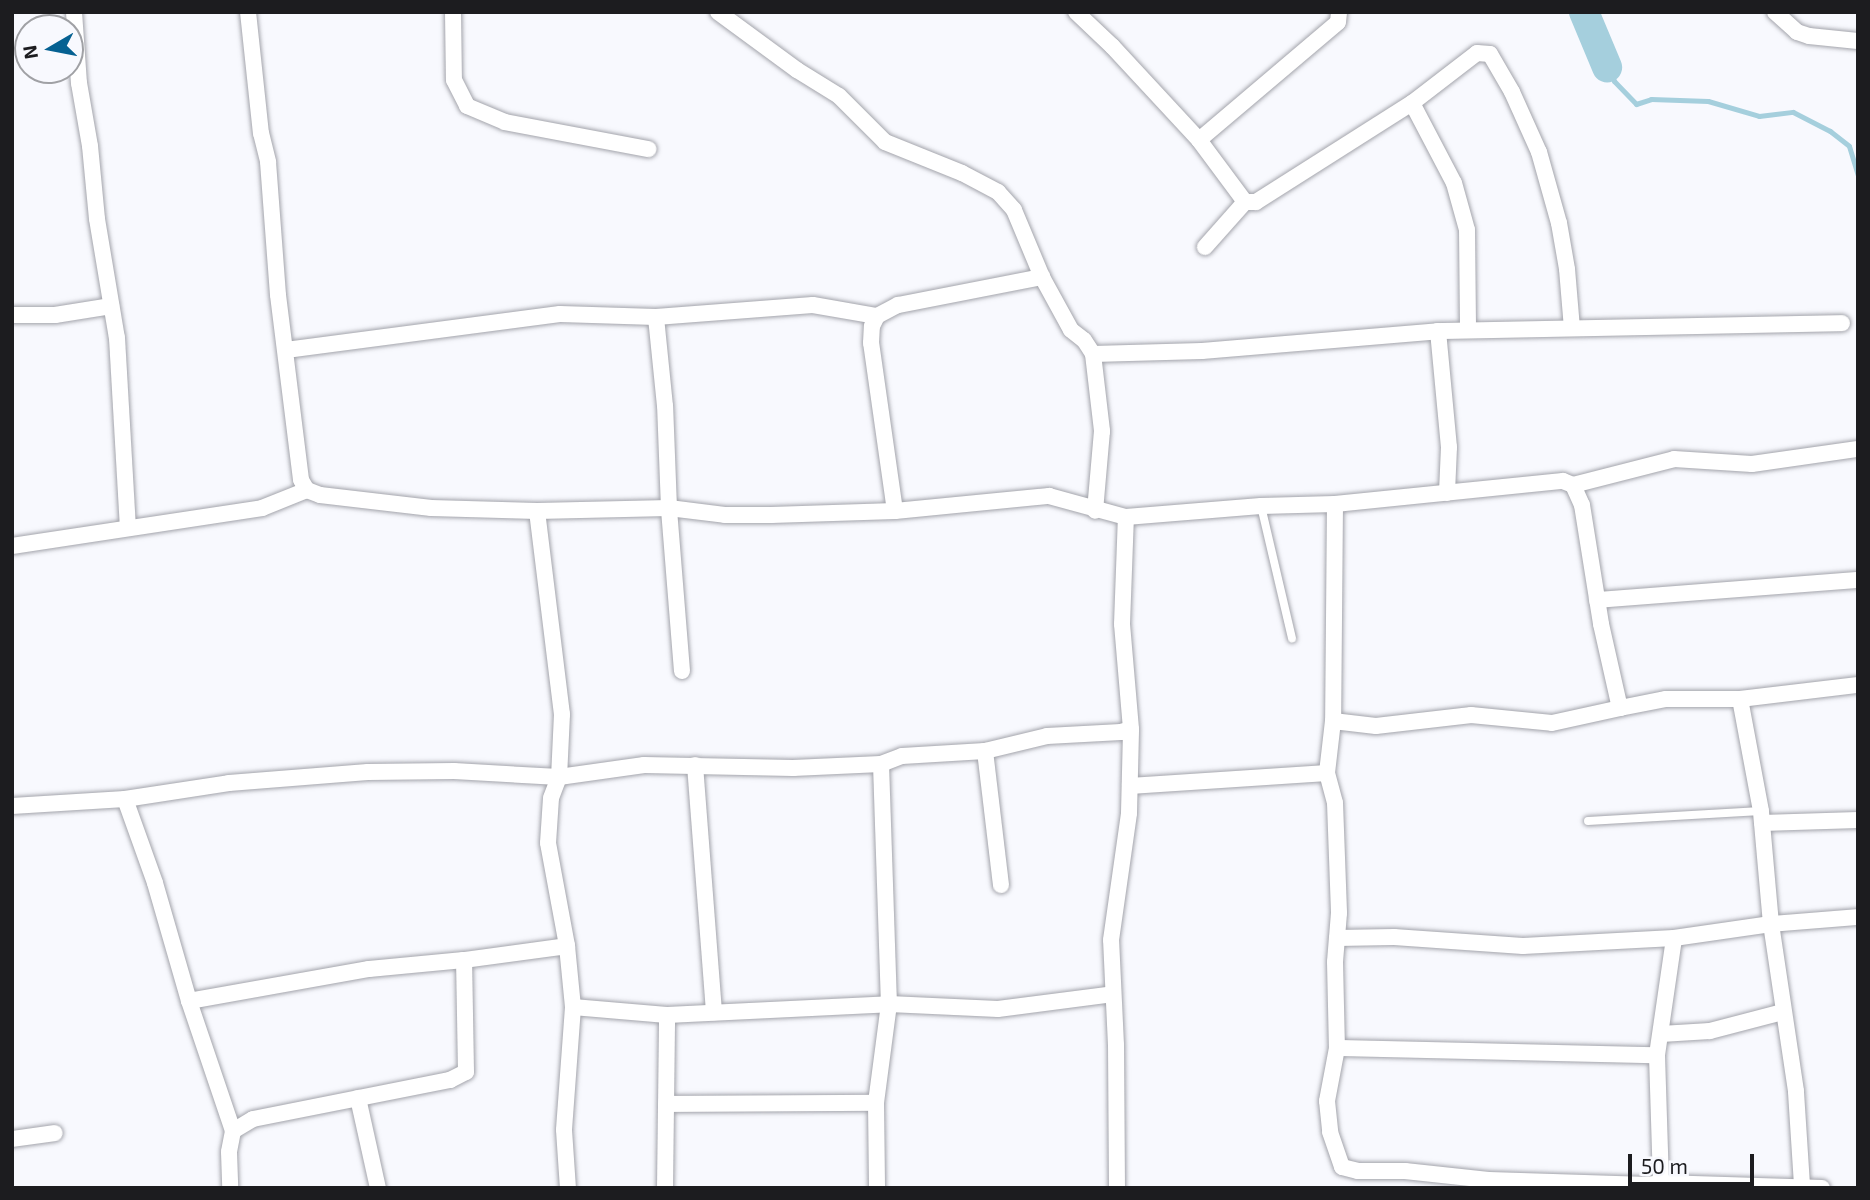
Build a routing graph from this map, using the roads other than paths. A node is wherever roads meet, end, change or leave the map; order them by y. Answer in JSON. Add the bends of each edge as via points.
{"nodes":[{"id":1,"x":74,"y":12,"type":"edge"},
{"id":2,"x":248,"y":12,"type":"edge"},
{"id":3,"x":453,"y":12,"type":"edge"},
{"id":4,"x":718,"y":12,"type":"edge"},
{"id":5,"x":1076,"y":12,"type":"edge"},
{"id":6,"x":1339,"y":12,"type":"edge"},
{"id":7,"x":1775,"y":12,"type":"edge"},
{"id":8,"x":1858,"y":41,"type":"edge"},
{"id":9,"x":1412,"y":103,"type":"junction"},
{"id":10,"x":1199,"y":139,"type":"junction"},
{"id":11,"x":648,"y":149,"type":"dead end"},
{"id":12,"x":1245,"y":202,"type":"junction"},
{"id":13,"x":1205,"y":247,"type":"dead end"},
{"id":14,"x":1042,"y":277,"type":"junction"},
{"id":15,"x":111,"y":306,"type":"junction"},
{"id":16,"x":12,"y":315,"type":"edge"},
{"id":17,"x":877,"y":316,"type":"junction"},
{"id":18,"x":656,"y":317,"type":"junction"},
{"id":19,"x":1842,"y":323,"type":"dead end"},
{"id":20,"x":1572,"y":328,"type":"junction"},
{"id":21,"x":1468,"y":329,"type":"junction"},
{"id":22,"x":1438,"y":331,"type":"junction"},
{"id":23,"x":286,"y":350,"type":"junction"},
{"id":24,"x":1093,"y":354,"type":"junction"},
{"id":25,"x":1858,"y":449,"type":"edge"},
{"id":26,"x":1573,"y":485,"type":"junction"},
{"id":27,"x":307,"y":490,"type":"junction"},
{"id":28,"x":1447,"y":493,"type":"junction"},
{"id":29,"x":1335,"y":504,"type":"junction"},
{"id":30,"x":1261,"y":506,"type":"junction"},
{"id":31,"x":669,"y":508,"type":"junction"},
{"id":32,"x":537,"y":511,"type":"junction"},
{"id":33,"x":895,"y":511,"type":"junction"},
{"id":34,"x":1095,"y":511,"type":"junction"},
{"id":35,"x":1126,"y":517,"type":"junction"},
{"id":36,"x":128,"y":528,"type":"junction"},
{"id":37,"x":12,"y":546,"type":"edge"},
{"id":38,"x":1858,"y":580,"type":"edge"},
{"id":39,"x":1597,"y":600,"type":"junction"},
{"id":40,"x":1292,"y":638,"type":"dead end"},
{"id":41,"x":682,"y":671,"type":"dead end"},
{"id":42,"x":1858,"y":685,"type":"edge"},
{"id":43,"x":1740,"y":699,"type":"junction"},
{"id":44,"x":1620,"y":708,"type":"junction"},
{"id":45,"x":1333,"y":721,"type":"junction"},
{"id":46,"x":1131,"y":729,"type":"junction"},
{"id":47,"x":985,"y":751,"type":"junction"},
{"id":48,"x":881,"y":764,"type":"junction"},
{"id":49,"x":695,"y":765,"type":"junction"},
{"id":50,"x":1327,"y":773,"type":"junction"},
{"id":51,"x":559,"y":777,"type":"junction"},
{"id":52,"x":1130,"y":786,"type":"junction"},
{"id":53,"x":125,"y":799,"type":"junction"},
{"id":54,"x":12,"y":806,"type":"edge"},
{"id":55,"x":1761,"y":817,"type":"junction"},
{"id":56,"x":1858,"y":820,"type":"edge"},
{"id":57,"x":1588,"y":821,"type":"dead end"},
{"id":58,"x":1001,"y":886,"type":"dead end"},
{"id":59,"x":1858,"y":917,"type":"edge"},
{"id":60,"x":1771,"y":923,"type":"junction"},
{"id":61,"x":1337,"y":938,"type":"junction"},
{"id":62,"x":1674,"y":938,"type":"junction"},
{"id":63,"x":566,"y":946,"type":"junction"},
{"id":64,"x":464,"y":960,"type":"junction"},
{"id":65,"x":1113,"y":994,"type":"junction"},
{"id":66,"x":189,"y":1000,"type":"junction"},
{"id":67,"x":889,"y":1004,"type":"junction"},
{"id":68,"x":573,"y":1007,"type":"junction"},
{"id":69,"x":714,"y":1012,"type":"junction"},
{"id":70,"x":1783,"y":1012,"type":"junction"},
{"id":71,"x":667,"y":1015,"type":"junction"},
{"id":72,"x":1661,"y":1034,"type":"junction"},
{"id":73,"x":1337,"y":1048,"type":"junction"},
{"id":74,"x":1657,"y":1055,"type":"junction"},
{"id":75,"x":358,"y":1098,"type":"junction"},
{"id":76,"x":666,"y":1104,"type":"junction"},
{"id":77,"x":876,"y":1104,"type":"junction"},
{"id":78,"x":233,"y":1131,"type":"junction"},
{"id":79,"x":55,"y":1133,"type":"dead end"},
{"id":80,"x":12,"y":1139,"type":"edge"},
{"id":81,"x":1661,"y":1183,"type":"junction"},
{"id":82,"x":1490,"y":1184,"type":"edge"},
{"id":83,"x":1802,"y":1185,"type":"junction"},
{"id":84,"x":1612,"y":1186,"type":"edge"},
{"id":85,"x":230,"y":1188,"type":"edge"},
{"id":86,"x":378,"y":1188,"type":"edge"},
{"id":87,"x":568,"y":1188,"type":"edge"},
{"id":88,"x":665,"y":1188,"type":"edge"},
{"id":89,"x":877,"y":1188,"type":"edge"},
{"id":90,"x":1117,"y":1188,"type":"edge"},
{"id":91,"x":1822,"y":1188,"type":"edge"}],
"edges":[{"from":1,"to":15,"type":"street","via":[[79,83]]},
{"from":2,"to":23,"type":"street"},
{"from":3,"to":11,"type":"street","via":[[454,80],[467,106],[505,122]]},
{"from":4,"to":14,"type":"street","via":[[839,96],[885,142],[998,192],[1014,210]]},
{"from":5,"to":10,"type":"street"},
{"from":6,"to":10,"type":"street","via":[[1338,22]]},
{"from":7,"to":8,"type":"street","via":[[1797,32]]},
{"from":9,"to":12,"type":"street","via":[[1256,202]]},
{"from":9,"to":20,"type":"street","via":[[1477,53],[1490,54],[1495,60],[1539,152],[1563,246]]},
{"from":9,"to":21,"type":"street","via":[[1454,183],[1467,230]]},
{"from":10,"to":12,"type":"street"},
{"from":12,"to":13,"type":"street"},
{"from":14,"to":17,"type":"street","via":[[898,305]]},
{"from":14,"to":24,"type":"street","via":[[1071,330]]},
{"from":15,"to":16,"type":"street","via":[[55,315]]},
{"from":15,"to":36,"type":"street","via":[[118,350]]},
{"from":17,"to":18,"type":"street","via":[[813,305]]},
{"from":17,"to":33,"type":"street","via":[[871,343]]},
{"from":18,"to":23,"type":"street","via":[[560,314]]},
{"from":18,"to":31,"type":"street"},
{"from":19,"to":20,"type":"street"},
{"from":20,"to":21,"type":"street"},
{"from":21,"to":22,"type":"street"},
{"from":22,"to":24,"type":"street","via":[[1202,351]]},
{"from":22,"to":28,"type":"street","via":[[1449,447]]},
{"from":23,"to":27,"type":"street","via":[[301,480]]},
{"from":24,"to":34,"type":"street","via":[[1102,431]]},
{"from":25,"to":26,"type":"street","via":[[1752,464],[1674,459]]},
{"from":26,"to":28,"type":"street","via":[[1563,481]]},
{"from":26,"to":39,"type":"street","via":[[1582,505]]},
{"from":27,"to":32,"type":"street","via":[[431,508]]},
{"from":27,"to":36,"type":"street","via":[[261,508]]},
{"from":28,"to":29,"type":"street"},
{"from":29,"to":30,"type":"street"},
{"from":29,"to":45,"type":"street"},
{"from":30,"to":35,"type":"street"},
{"from":30,"to":40,"type":"lane"},
{"from":31,"to":32,"type":"street"},
{"from":31,"to":33,"type":"street","via":[[726,515]]},
{"from":31,"to":41,"type":"street"},
{"from":32,"to":51,"type":"street","via":[[560,677]]},
{"from":33,"to":34,"type":"street","via":[[1049,496]]},
{"from":34,"to":35,"type":"street"},
{"from":35,"to":46,"type":"street","via":[[1122,625]]},
{"from":36,"to":37,"type":"street"},
{"from":38,"to":39,"type":"street"},
{"from":39,"to":44,"type":"street"},
{"from":42,"to":43,"type":"street"},
{"from":43,"to":44,"type":"street","via":[[1666,699]]},
{"from":43,"to":55,"type":"street"},
{"from":44,"to":45,"type":"street","via":[[1552,723],[1471,715],[1376,726]]},
{"from":45,"to":50,"type":"street"},
{"from":46,"to":47,"type":"street","via":[[1047,736]]},
{"from":46,"to":52,"type":"street"},
{"from":47,"to":48,"type":"street","via":[[902,756]]},
{"from":47,"to":58,"type":"street"},
{"from":48,"to":49,"type":"street","via":[[793,768]]},
{"from":48,"to":67,"type":"street"},
{"from":49,"to":51,"type":"street","via":[[644,765]]},
{"from":49,"to":69,"type":"street"},
{"from":50,"to":52,"type":"street"},
{"from":50,"to":61,"type":"street","via":[[1335,803]]},
{"from":51,"to":53,"type":"street","via":[[368,772],[229,783]]},
{"from":51,"to":63,"type":"street","via":[[551,798],[548,843]]},
{"from":52,"to":65,"type":"street","via":[[1111,940]]},
{"from":53,"to":54,"type":"street"},
{"from":53,"to":66,"type":"street"},
{"from":55,"to":56,"type":"street"},
{"from":55,"to":57,"type":"lane"},
{"from":55,"to":60,"type":"street"},
{"from":59,"to":60,"type":"street"},
{"from":60,"to":62,"type":"street"},
{"from":60,"to":70,"type":"street"},
{"from":61,"to":62,"type":"street","via":[[1523,946]]},
{"from":61,"to":73,"type":"street"},
{"from":62,"to":72,"type":"street"},
{"from":63,"to":64,"type":"street"},
{"from":63,"to":68,"type":"street"},
{"from":64,"to":66,"type":"street","via":[[369,969]]},
{"from":64,"to":75,"type":"street","via":[[466,1072],[450,1080]]},
{"from":65,"to":67,"type":"street","via":[[998,1009]]},
{"from":65,"to":90,"type":"street"},
{"from":66,"to":78,"type":"street"},
{"from":67,"to":69,"type":"street"},
{"from":67,"to":77,"type":"street"},
{"from":68,"to":71,"type":"street"},
{"from":68,"to":87,"type":"street","via":[[564,1130]]},
{"from":69,"to":71,"type":"street"},
{"from":70,"to":72,"type":"street","via":[[1710,1031]]},
{"from":70,"to":83,"type":"street","via":[[1796,1091]]},
{"from":71,"to":76,"type":"street"},
{"from":72,"to":74,"type":"street"},
{"from":73,"to":74,"type":"street"},
{"from":73,"to":82,"type":"street","via":[[1327,1101],[1330,1132],[1342,1167]]},
{"from":74,"to":81,"type":"street"},
{"from":75,"to":78,"type":"street","via":[[253,1119]]},
{"from":75,"to":86,"type":"street"},
{"from":76,"to":77,"type":"street"},
{"from":76,"to":88,"type":"street"},
{"from":77,"to":89,"type":"street"},
{"from":78,"to":85,"type":"street"},
{"from":79,"to":80,"type":"street"},
{"from":81,"to":83,"type":"street"},
{"from":81,"to":84,"type":"street"},
{"from":82,"to":84,"type":"street"},
{"from":83,"to":91,"type":"street"}]}
